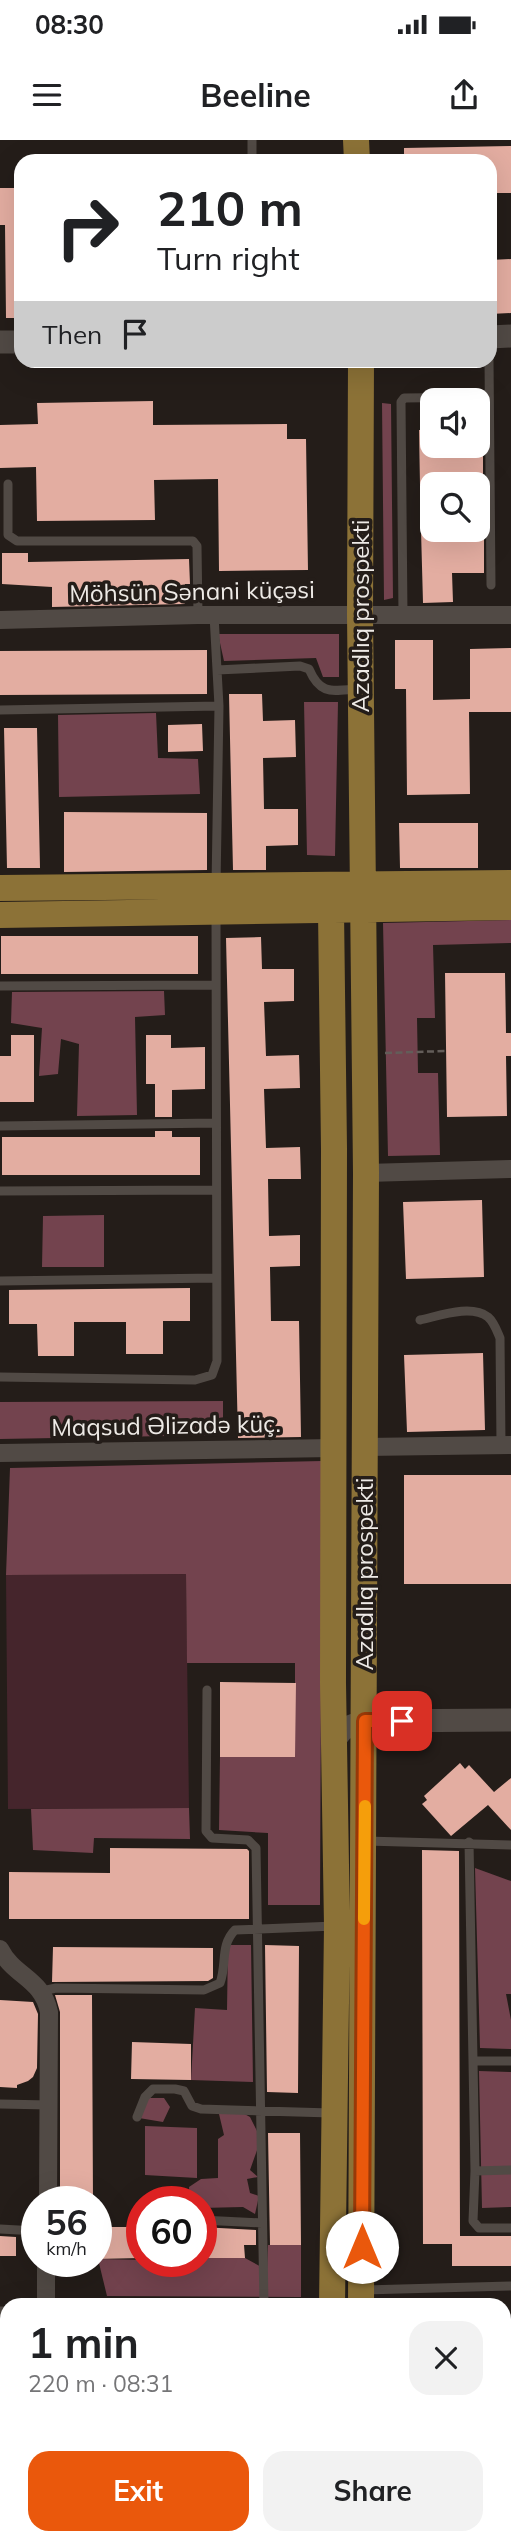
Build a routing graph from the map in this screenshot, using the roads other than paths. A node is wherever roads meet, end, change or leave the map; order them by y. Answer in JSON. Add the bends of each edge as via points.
{"nodes":[{"id":1,"x":361,"y":368,"type":"edge"},
{"id":2,"x":489,"y":368,"type":"edge"},
{"id":3,"x":489,"y":388,"type":"edge"},
{"id":4,"x":420,"y":398,"type":"edge"},
{"id":5,"x":490,"y":458,"type":"edge"},
{"id":6,"x":8,"y":484,"type":"dead end"},
{"id":7,"x":491,"y":584,"type":"dead end"},
{"id":8,"x":206,"y":615,"type":"junction"},
{"id":9,"x":360,"y":615,"type":"junction"},
{"id":10,"x":403,"y":615,"type":"junction"},
{"id":11,"x":511,"y":615,"type":"edge"},
{"id":12,"x":0,"y":620,"type":"edge"},
{"id":13,"x":217,"y":670,"type":"junction"},
{"id":14,"x":361,"y":689,"type":"junction"},
{"id":15,"x":219,"y":706,"type":"junction"},
{"id":16,"x":0,"y":710,"type":"edge"},
{"id":17,"x":511,"y":883,"type":"edge"},
{"id":18,"x":0,"y":888,"type":"edge"},
{"id":19,"x":372,"y":898,"type":"junction"},
{"id":20,"x":216,"y":900,"type":"junction"},
{"id":21,"x":511,"y":908,"type":"edge"},
{"id":22,"x":323,"y":909,"type":"junction"},
{"id":23,"x":0,"y":915,"type":"edge"},
{"id":24,"x":216,"y":985,"type":"junction"},
{"id":25,"x":0,"y":986,"type":"edge"},
{"id":26,"x":216,"y":1122,"type":"junction"},
{"id":27,"x":0,"y":1126,"type":"edge"},
{"id":28,"x":511,"y":1169,"type":"edge"},
{"id":29,"x":366,"y":1173,"type":"junction"},
{"id":30,"x":216,"y":1190,"type":"junction"},
{"id":31,"x":0,"y":1191,"type":"edge"},
{"id":32,"x":216,"y":1278,"type":"junction"},
{"id":33,"x":0,"y":1281,"type":"edge"},
{"id":34,"x":420,"y":1320,"type":"dead end"},
{"id":35,"x":0,"y":1377,"type":"edge"},
{"id":36,"x":506,"y":1445,"type":"edge"},
{"id":37,"x":365,"y":1447,"type":"junction"},
{"id":38,"x":333,"y":1448,"type":"junction"},
{"id":39,"x":0,"y":1452,"type":"edge"},
{"id":40,"x":207,"y":1690,"type":"dead end"},
{"id":41,"x":511,"y":1720,"type":"edge"},
{"id":42,"x":365,"y":1721,"type":"junction"},
{"id":43,"x":334,"y":1740,"type":"junction"},
{"id":44,"x":365,"y":1841,"type":"junction"},
{"id":45,"x":468,"y":1842,"type":"junction"},
{"id":46,"x":511,"y":1845,"type":"edge"},
{"id":47,"x":337,"y":1926,"type":"junction"},
{"id":48,"x":256,"y":1928,"type":"junction"},
{"id":49,"x":0,"y":1949,"type":"edge"},
{"id":50,"x":42,"y":1991,"type":"junction"},
{"id":51,"x":473,"y":2061,"type":"junction"},
{"id":52,"x":511,"y":2061,"type":"edge"},
{"id":53,"x":336,"y":2071,"type":"junction"},
{"id":54,"x":362,"y":2071,"type":"junction"},
{"id":55,"x":0,"y":2104,"type":"edge"},
{"id":56,"x":49,"y":2105,"type":"junction"},
{"id":57,"x":260,"y":2112,"type":"junction"},
{"id":58,"x":336,"y":2113,"type":"junction"},
{"id":59,"x":137,"y":2117,"type":"dead end"},
{"id":60,"x":511,"y":2170,"type":"edge"},
{"id":61,"x":475,"y":2171,"type":"junction"},
{"id":62,"x":48,"y":2186,"type":"edge"},
{"id":63,"x":217,"y":2221,"type":"edge"},
{"id":64,"x":262,"y":2223,"type":"junction"},
{"id":65,"x":511,"y":2228,"type":"edge"},
{"id":66,"x":0,"y":2229,"type":"edge"},
{"id":67,"x":21,"y":2230,"type":"edge"},
{"id":68,"x":46,"y":2277,"type":"edge"},
{"id":69,"x":511,"y":2286,"type":"edge"},
{"id":70,"x":362,"y":2297,"type":"edge"},
{"id":71,"x":46,"y":2298,"type":"edge"},
{"id":72,"x":264,"y":2298,"type":"edge"},
{"id":73,"x":332,"y":2298,"type":"edge"}],
"edges":[{"from":1,"to":9,"type":"main road","name":"Azadlıq prospekti"},
{"from":2,"to":3,"type":"lane"},
{"from":4,"to":10,"type":"lane","via":[[401,402]]},
{"from":5,"to":7,"type":"lane"},
{"from":6,"to":8,"type":"lane","via":[[8,535],[17,541],[193,541]]},
{"from":8,"to":9,"type":"street","name":"Möhsün Sənani küçəsi"},
{"from":8,"to":12,"type":"street","name":"Möhsün Sənani küçəsi"},
{"from":8,"to":13,"type":"lane"},
{"from":9,"to":10,"type":"street","name":"Möhsün Sənani küçəsi"},
{"from":9,"to":14,"type":"main road","name":"Azadlıq prospekti"},
{"from":10,"to":11,"type":"street","name":"Möhsün Sənani küçəsi"},
{"from":13,"to":14,"type":"lane","via":[[300,666],[309,669],[315,683],[326,690]]},
{"from":13,"to":15,"type":"lane"},
{"from":14,"to":19,"type":"main road","name":"Azadlıq prospekti"},
{"from":15,"to":16,"type":"lane"},
{"from":15,"to":20,"type":"lane"},
{"from":17,"to":19,"type":"main road"},
{"from":18,"to":20,"type":"main road"},
{"from":19,"to":21,"type":"main road"},
{"from":19,"to":22,"type":"main road"},
{"from":19,"to":29,"type":"main road","name":"Azadlıq prospekti","via":[[364,1054]]},
{"from":20,"to":22,"type":"main road"},
{"from":20,"to":23,"type":"main road"},
{"from":20,"to":24,"type":"lane"},
{"from":22,"to":38,"type":"main road","name":"Azadlıq prospekti","via":[[334,1149]]},
{"from":24,"to":25,"type":"lane"},
{"from":24,"to":26,"type":"lane"},
{"from":26,"to":27,"type":"lane"},
{"from":26,"to":30,"type":"lane"},
{"from":28,"to":29,"type":"street"},
{"from":29,"to":37,"type":"main road","name":"Azadlıq prospekti"},
{"from":30,"to":31,"type":"lane"},
{"from":30,"to":32,"type":"lane"},
{"from":32,"to":33,"type":"lane"},
{"from":32,"to":35,"type":"lane","via":[[217,1362],[212,1375],[195,1380]]},
{"from":34,"to":36,"type":"lane","via":[[469,1311],[493,1322],[499,1338]]},
{"from":36,"to":37,"type":"street"},
{"from":37,"to":42,"type":"main road","name":"Azadlıq prospekti"},
{"from":38,"to":39,"type":"street","name":"Maqsud Əlizadə küç."},
{"from":38,"to":43,"type":"main road","name":"Azadlıq prospekti"},
{"from":40,"to":48,"type":"lane","via":[[206,1831],[212,1838],[248,1840],[256,1848]]},
{"from":41,"to":42,"type":"main road"},
{"from":42,"to":43,"type":"main road","via":[[351,1725]]},
{"from":42,"to":44,"type":"main road","name":"Azadlıq prospekti"},
{"from":43,"to":47,"type":"main road","name":"Azadlıq prospekti"},
{"from":44,"to":45,"type":"lane"},
{"from":44,"to":54,"type":"main road","name":"Azadlıq prospekti"},
{"from":45,"to":46,"type":"lane"},
{"from":45,"to":51,"type":"lane"},
{"from":47,"to":48,"type":"lane"},
{"from":47,"to":53,"type":"main road","name":"Azadlıq prospekti"},
{"from":48,"to":50,"type":"lane","via":[[235,1930],[228,1936],[220,1983],[204,1990]]},
{"from":48,"to":57,"type":"lane"},
{"from":49,"to":50,"type":"street","via":[[8,1964]]},
{"from":50,"to":56,"type":"street","via":[[49,2012]]},
{"from":51,"to":52,"type":"lane"},
{"from":51,"to":61,"type":"lane"},
{"from":53,"to":54,"type":"main road","via":[[349,2080]]},
{"from":53,"to":58,"type":"main road","name":"Azadlıq prospekti"},
{"from":54,"to":70,"type":"main road","name":"Azadlıq prospekti"},
{"from":55,"to":56,"type":"lane"},
{"from":56,"to":62,"type":"street"},
{"from":57,"to":58,"type":"lane"},
{"from":57,"to":59,"type":"lane","via":[[201,2109],[192,2106],[184,2091],[153,2089]]},
{"from":57,"to":64,"type":"lane"},
{"from":58,"to":73,"type":"main road","name":"Azadlıq prospekti"},
{"from":60,"to":61,"type":"lane"},
{"from":61,"to":65,"type":"lane","via":[[472,2221],[479,2228]]},
{"from":63,"to":64,"type":"lane"},
{"from":64,"to":72,"type":"lane"},
{"from":66,"to":67,"type":"lane"},
{"from":68,"to":71,"type":"street"},
{"from":69,"to":70,"type":"lane"}]}
